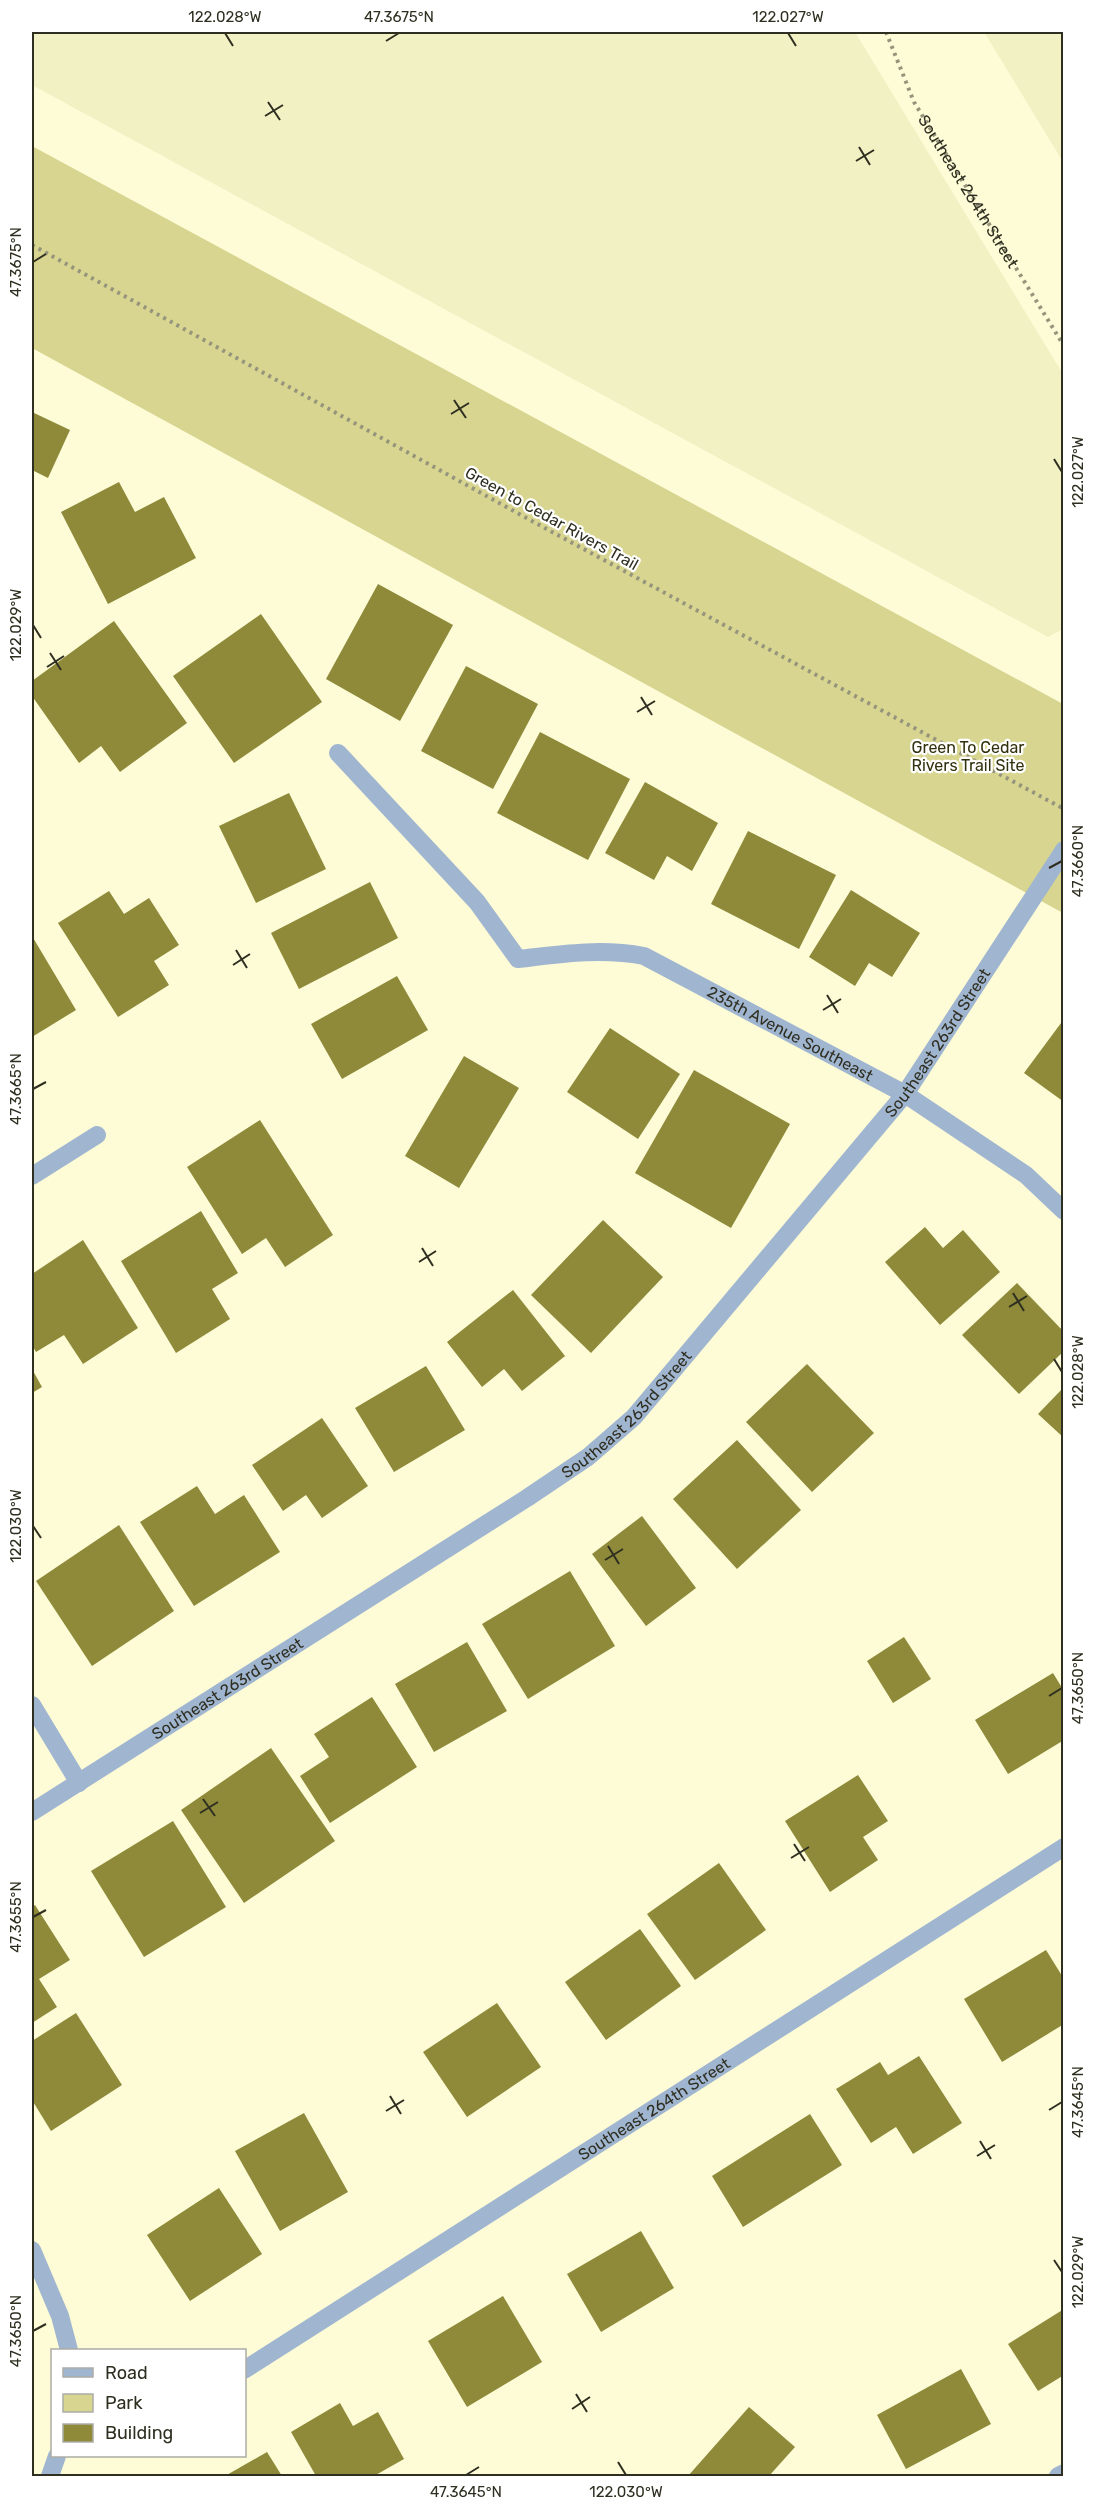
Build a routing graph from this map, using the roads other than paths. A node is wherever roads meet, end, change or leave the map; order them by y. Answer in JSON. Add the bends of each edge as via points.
{"nodes":[{"id":1,"x":338,"y":753,"type":"dead end"},
{"id":2,"x":1064,"y":850,"type":"edge"},
{"id":3,"x":905,"y":1094,"type":"junction"},
{"id":4,"x":97,"y":1135,"type":"dead end"},
{"id":5,"x":32,"y":1176,"type":"edge"},
{"id":6,"x":1064,"y":1211,"type":"edge"},
{"id":7,"x":32,"y":1705,"type":"edge"},
{"id":8,"x":79,"y":1783,"type":"junction"},
{"id":9,"x":32,"y":1812,"type":"edge"},
{"id":10,"x":1064,"y":1847,"type":"edge"},
{"id":11,"x":32,"y":2250,"type":"edge"},
{"id":12,"x":69,"y":2349,"type":"edge"},
{"id":13,"x":246,"y":2369,"type":"edge"},
{"id":14,"x":57,"y":2457,"type":"edge"},
{"id":15,"x":1064,"y":2473,"type":"edge"},
{"id":16,"x":50,"y":2476,"type":"edge"},
{"id":17,"x":1058,"y":2476,"type":"edge"}],
"edges":[{"from":1,"to":3,"type":"street","name":"235th Avenue Southeast","via":[[477,902],[518,959],[585,951],[644,956]]},
{"from":2,"to":3,"type":"street","name":"Southeast 263rd Street"},
{"from":3,"to":6,"type":"street","name":"235th Avenue Southeast","via":[[1026,1174]]},
{"from":3,"to":8,"type":"street","name":"Southeast 263rd Street","via":[[634,1417],[588,1456]]},
{"from":4,"to":5,"type":"street"},
{"from":7,"to":8,"type":"street"},
{"from":8,"to":9,"type":"street","name":"Southeast 263rd Street"},
{"from":10,"to":13,"type":"street","name":"Southeast 264th Street"},
{"from":11,"to":12,"type":"street","via":[[60,2316]]},
{"from":14,"to":16,"type":"street"},
{"from":15,"to":17,"type":"street"}]}
